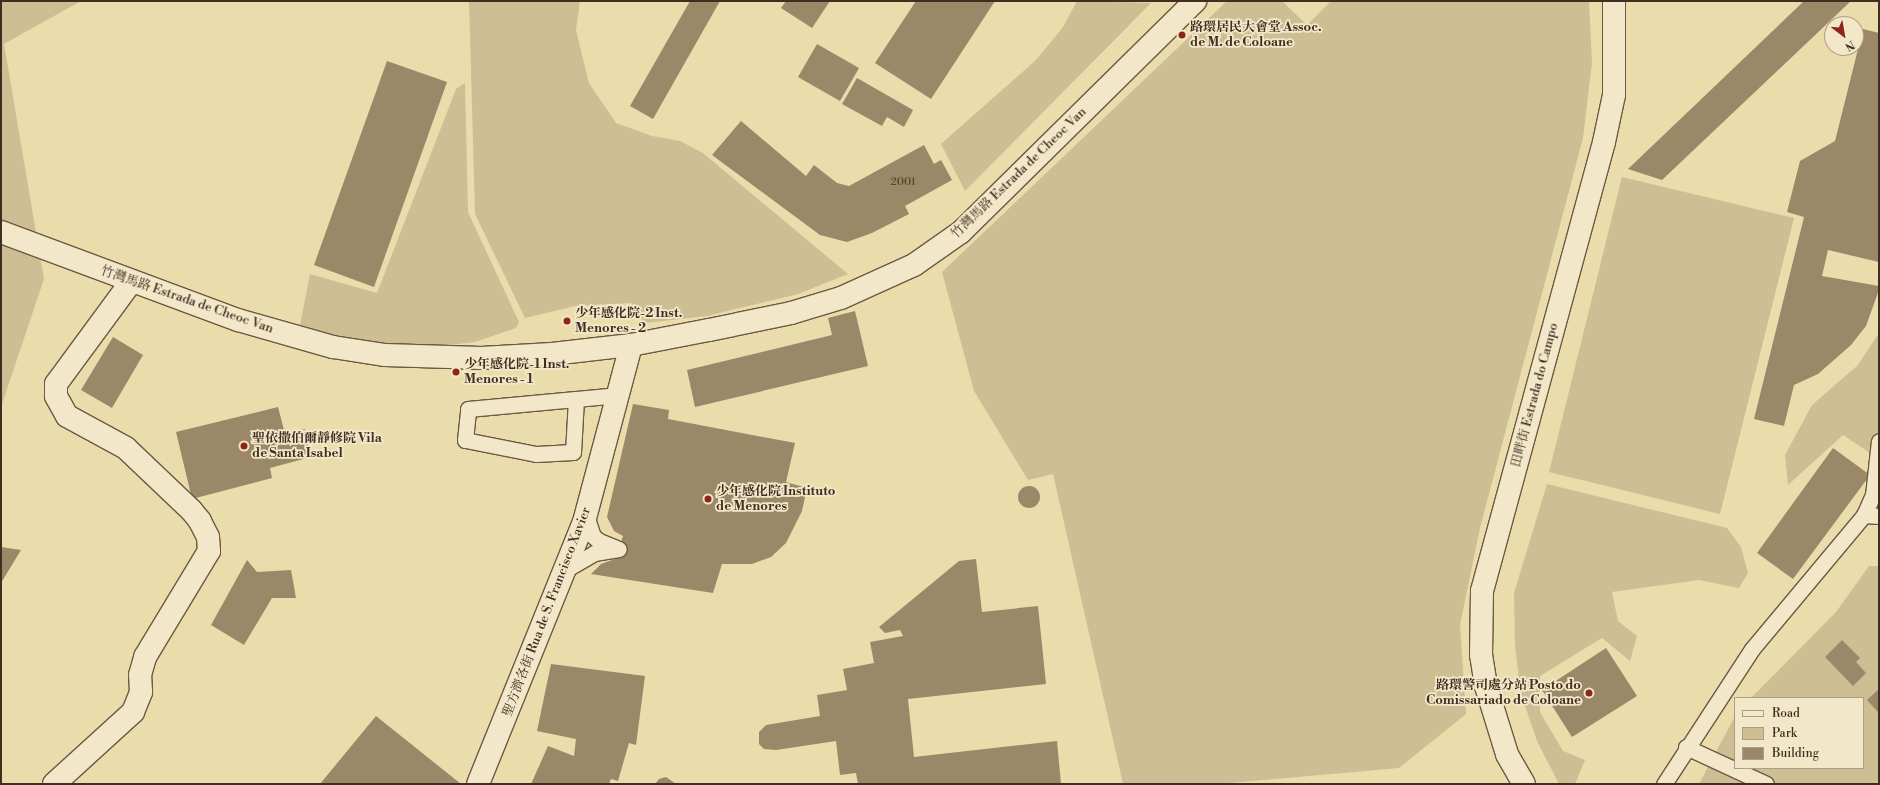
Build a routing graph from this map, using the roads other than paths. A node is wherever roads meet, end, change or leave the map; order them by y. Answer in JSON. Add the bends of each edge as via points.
{"nodes":[{"id":1,"x":1196,"y":1,"type":"edge"},
{"id":2,"x":1614,"y":1,"type":"edge"},
{"id":3,"x":1,"y":232,"type":"edge"},
{"id":4,"x":131,"y":282,"type":"junction"},
{"id":5,"x":631,"y":345,"type":"junction"},
{"id":6,"x":619,"y":395,"type":"junction"},
{"id":7,"x":576,"y":399,"type":"junction"},
{"id":8,"x":1879,"y":440,"type":"edge"},
{"id":9,"x":586,"y":515,"type":"junction"},
{"id":10,"x":1872,"y":515,"type":"edge"},
{"id":11,"x":564,"y":574,"type":"junction"},
{"id":12,"x":1686,"y":747,"type":"junction"},
{"id":13,"x":54,"y":784,"type":"edge"},
{"id":14,"x":478,"y":784,"type":"edge"},
{"id":15,"x":1524,"y":784,"type":"edge"},
{"id":16,"x":1664,"y":784,"type":"edge"},
{"id":17,"x":1766,"y":784,"type":"edge"}],
"edges":[{"from":1,"to":5,"type":"main road","name":"竹灣馬路 Estrada de Cheoc Van","via":[[961,232],[914,265],[841,298],[798,311]]},
{"from":2,"to":15,"type":"main road","name":"田畔街 Estrada do Campo","via":[[1614,95],[1482,591],[1481,655],[1486,686],[1507,754]]},
{"from":3,"to":4,"type":"main road","name":"竹灣馬路 Estrada de Cheoc Van"},
{"from":4,"to":5,"type":"main road","name":"竹灣馬路 Estrada de Cheoc Van","via":[[238,320],[333,347],[385,355],[481,358],[552,354]]},
{"from":4,"to":13,"type":"main road","via":[[56,384],[56,396],[67,416],[126,448],[180,499],[200,521],[208,537],[209,551],[145,657],[140,675],[140,698],[133,712]]},
{"from":5,"to":6,"type":"main road","name":"聖方濟各街 Rua de S. Francisco Xavier"},
{"from":6,"to":7,"type":"lane"},
{"from":6,"to":9,"type":"main road","name":"聖方濟各街 Rua de S. Francisco Xavier"},
{"from":7,"to":7,"type":"lane","via":[[573,452],[536,454],[465,440],[468,409]]},
{"from":8,"to":10,"type":"lane"},
{"from":9,"to":11,"type":"main road","name":"聖方濟各街 Rua de S. Francisco Xavier"},
{"from":9,"to":11,"type":"lane","via":[[593,536],[619,549],[594,553]]},
{"from":10,"to":12,"type":"lane","via":[[1752,649]]},
{"from":11,"to":14,"type":"main road","name":"聖方濟各街 Rua de S. Francisco Xavier"},
{"from":12,"to":16,"type":"lane"},
{"from":12,"to":17,"type":"lane"}]}
